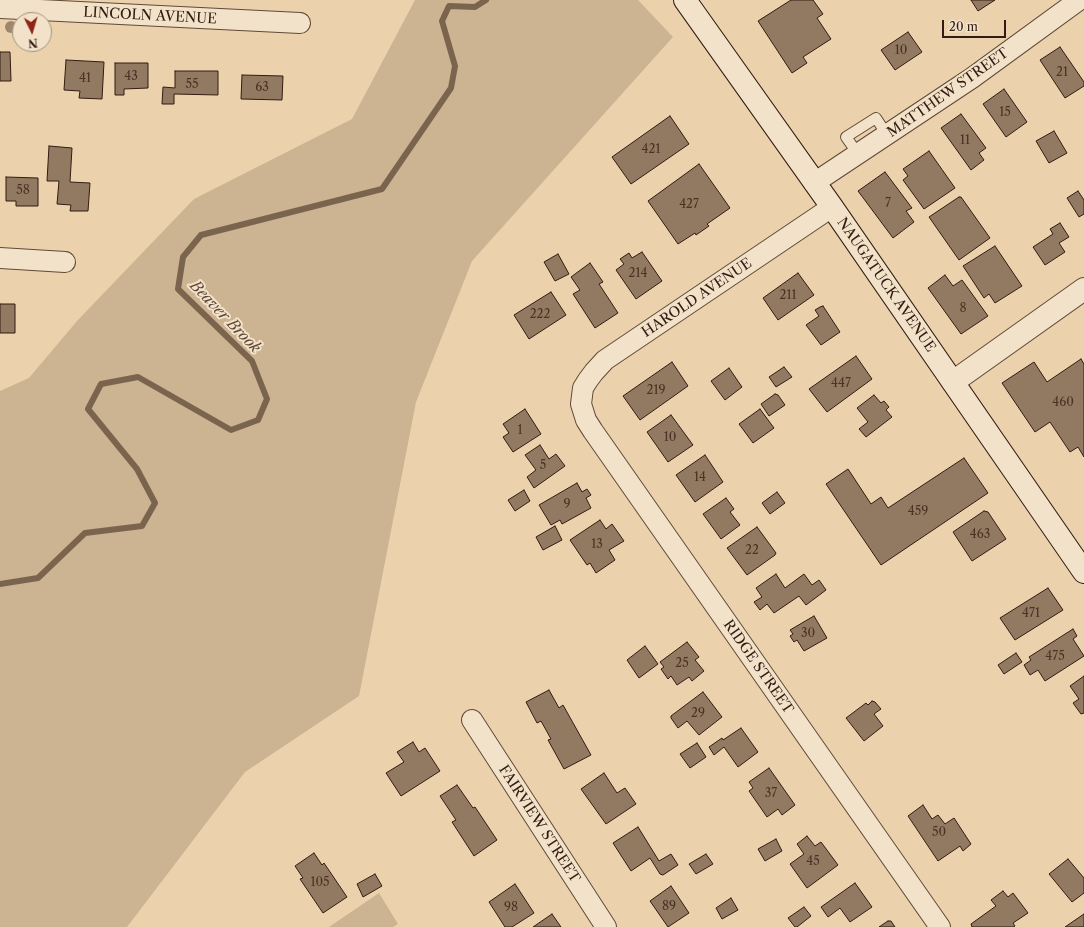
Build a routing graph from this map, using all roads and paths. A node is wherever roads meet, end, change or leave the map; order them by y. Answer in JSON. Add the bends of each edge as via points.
{"nodes":[{"id":1,"x":684,"y":0,"type":"edge"},
{"id":2,"x":1079,"y":0,"type":"edge"},
{"id":3,"x":0,"y":8,"type":"edge"},
{"id":4,"x":300,"y":23,"type":"dead end"},
{"id":5,"x":814,"y":183,"type":"junction"},
{"id":6,"x":832,"y":207,"type":"junction"},
{"id":7,"x":0,"y":258,"type":"edge"},
{"id":8,"x":65,"y":262,"type":"dead end"},
{"id":9,"x":1084,"y":289,"type":"edge"},
{"id":10,"x":954,"y":382,"type":"junction"},
{"id":11,"x":581,"y":404,"type":"joint"},
{"id":12,"x":1084,"y":572,"type":"edge"},
{"id":13,"x":472,"y":720,"type":"dead end"},
{"id":14,"x":606,"y":927,"type":"edge"},
{"id":15,"x":940,"y":927,"type":"edge"}],
"edges":[{"from":1,"to":5,"type":"main road","name":"NAUGATUCK AVENUE"},
{"from":2,"to":5,"type":"street","name":"MATTHEW STREET","via":[[972,78]]},
{"from":3,"to":4,"type":"street","name":"LINCOLN AVENUE"},
{"from":5,"to":6,"type":"main road","name":"NAUGATUCK AVENUE"},
{"from":6,"to":10,"type":"main road","name":"NAUGATUCK AVENUE"},
{"from":6,"to":11,"type":"street","name":"HAROLD AVENUE","via":[[605,360],[583,388]]},
{"from":7,"to":8,"type":"street"},
{"from":9,"to":10,"type":"main road"},
{"from":10,"to":12,"type":"main road","name":"NAUGATUCK AVENUE"},
{"from":11,"to":15,"type":"street","name":"RIDGE STREET","via":[[593,431]]},
{"from":13,"to":14,"type":"street","name":"FAIRVIEW STREET"}]}
